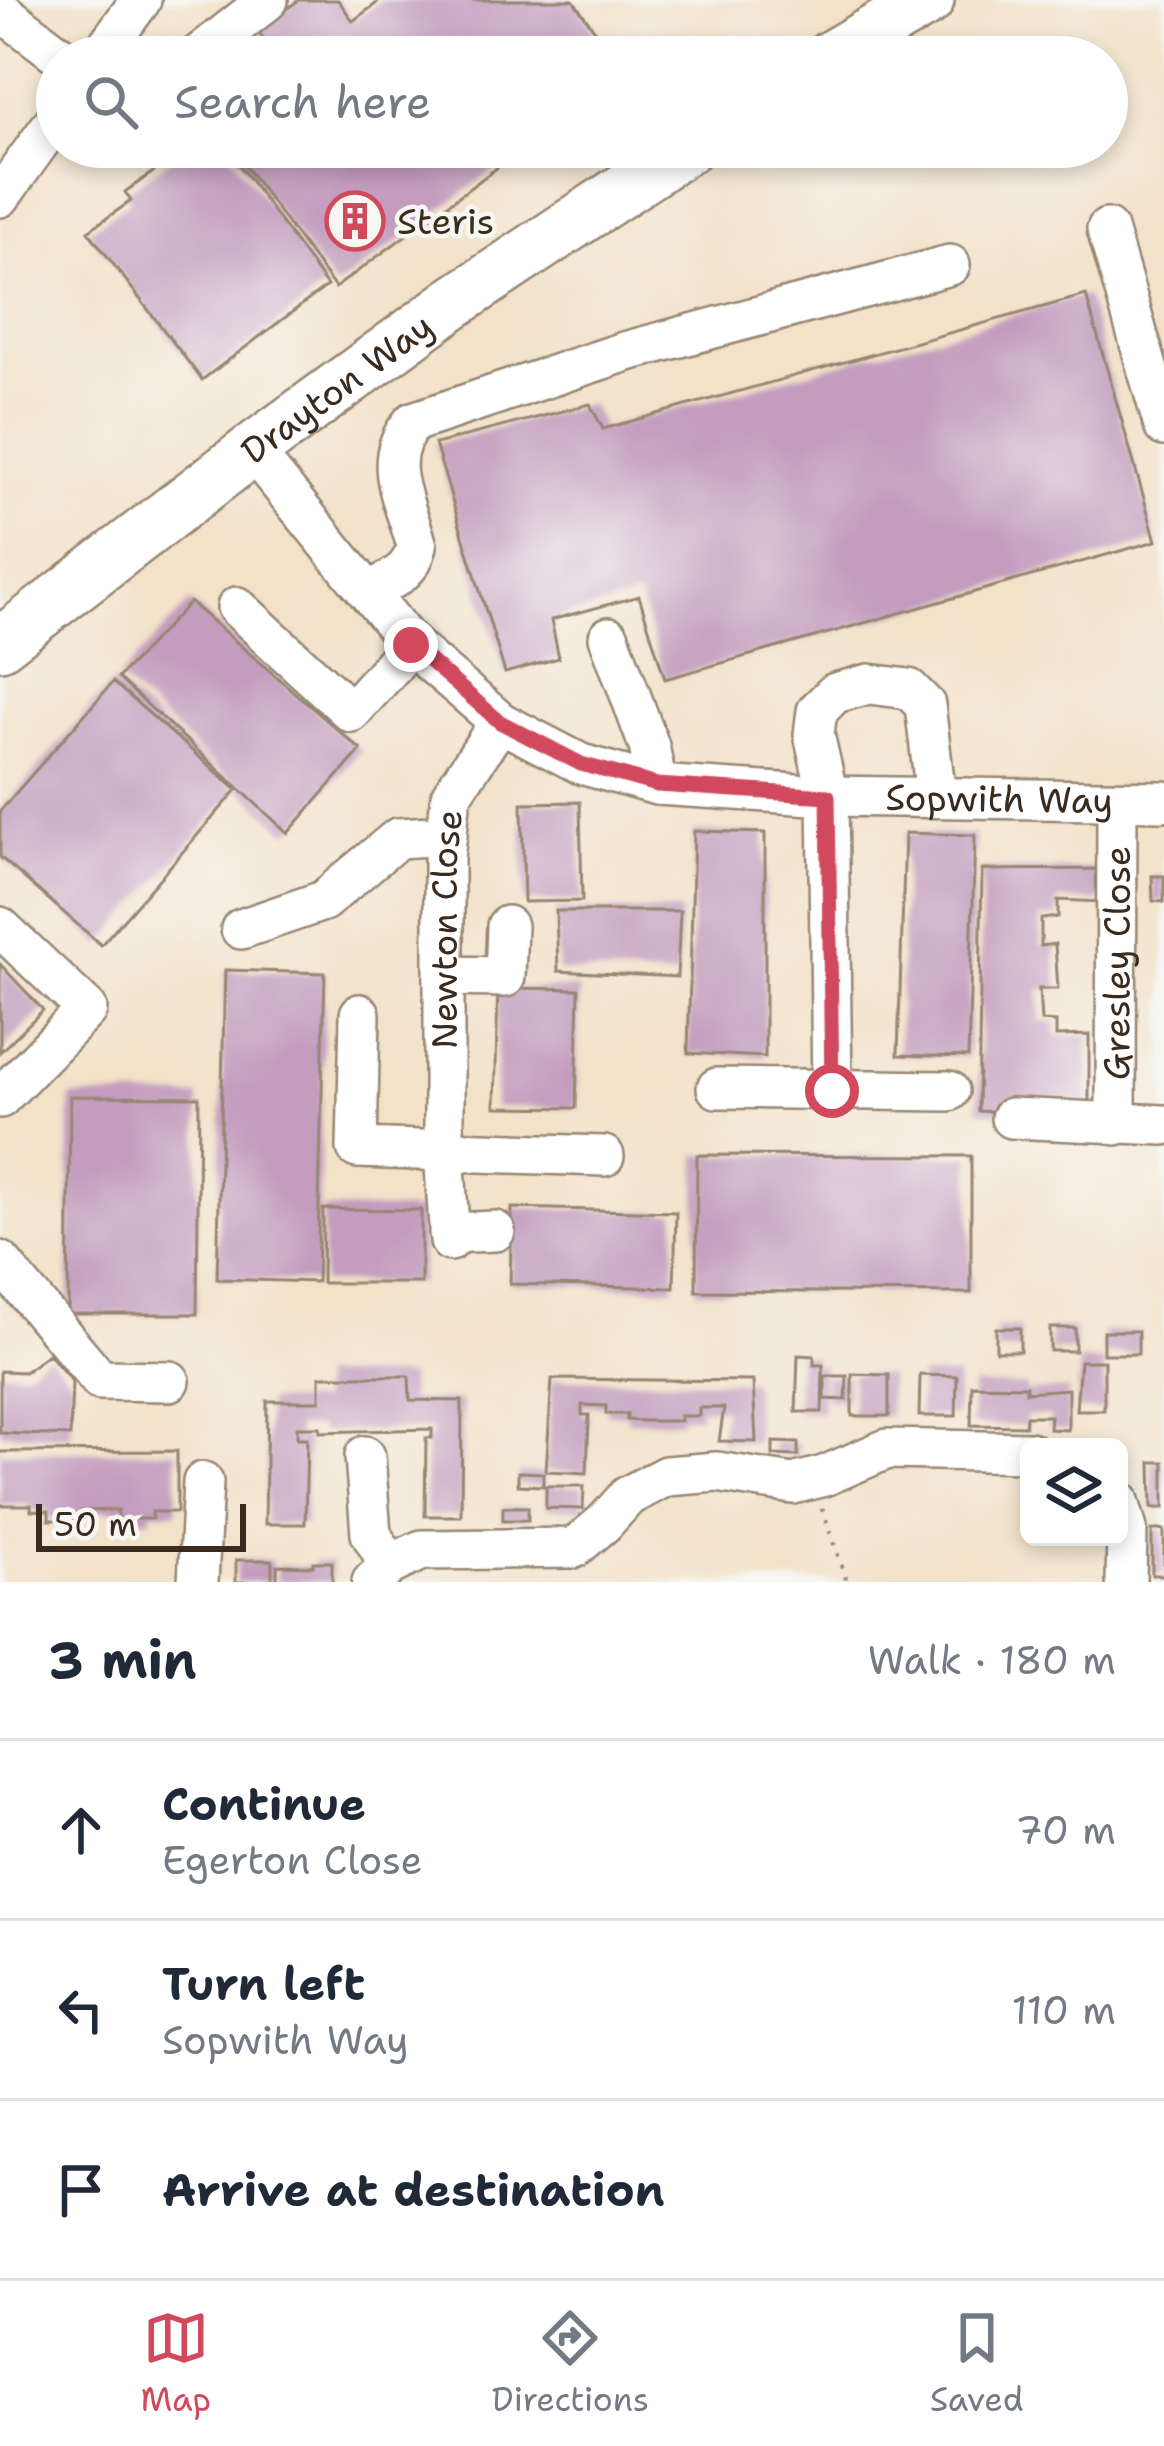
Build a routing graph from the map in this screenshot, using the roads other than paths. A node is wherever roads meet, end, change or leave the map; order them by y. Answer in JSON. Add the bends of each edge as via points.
{"nodes":[{"id":1,"x":141,"y":0,"type":"edge"},
{"id":2,"x":268,"y":0,"type":"edge"},
{"id":3,"x":928,"y":0,"type":"edge"},
{"id":4,"x":0,"y":10,"type":"edge"},
{"id":5,"x":114,"y":36,"type":"edge"},
{"id":6,"x":223,"y":36,"type":"edge"},
{"id":7,"x":866,"y":36,"type":"edge"},
{"id":8,"x":36,"y":37,"type":"edge"},
{"id":9,"x":36,"y":147,"type":"edge"},
{"id":10,"x":657,"y":168,"type":"edge"},
{"id":11,"x":0,"y":197,"type":"edge"},
{"id":12,"x":1107,"y":230,"type":"dead end"},
{"id":13,"x":950,"y":266,"type":"dead end"},
{"id":14,"x":1164,"y":426,"type":"edge"},
{"id":15,"x":252,"y":450,"type":"junction"},
{"id":16,"x":370,"y":592,"type":"junction"},
{"id":17,"x":238,"y":607,"type":"dead end"},
{"id":18,"x":609,"y":637,"type":"dead end"},
{"id":19,"x":0,"y":644,"type":"edge"},
{"id":20,"x":411,"y":645,"type":"junction"},
{"id":21,"x":500,"y":722,"type":"junction"},
{"id":22,"x":657,"y":785,"type":"junction"},
{"id":23,"x":828,"y":796,"type":"junction"},
{"id":24,"x":936,"y":797,"type":"junction"},
{"id":25,"x":1164,"y":800,"type":"edge"},
{"id":26,"x":1117,"y":801,"type":"junction"},
{"id":27,"x":447,"y":835,"type":"junction"},
{"id":28,"x":507,"y":926,"type":"dead end"},
{"id":29,"x":0,"y":927,"type":"edge"},
{"id":30,"x":241,"y":929,"type":"dead end"},
{"id":31,"x":444,"y":976,"type":"junction"},
{"id":32,"x":360,"y":1014,"type":"dead end"},
{"id":33,"x":717,"y":1088,"type":"dead end"},
{"id":34,"x":832,"y":1091,"type":"junction"},
{"id":35,"x":949,"y":1091,"type":"dead end"},
{"id":36,"x":0,"y":1098,"type":"edge"},
{"id":37,"x":1011,"y":1118,"type":"dead end"},
{"id":38,"x":1116,"y":1125,"type":"junction"},
{"id":39,"x":1164,"y":1125,"type":"edge"},
{"id":40,"x":444,"y":1152,"type":"junction"},
{"id":41,"x":604,"y":1156,"type":"dead end"},
{"id":42,"x":495,"y":1231,"type":"dead end"},
{"id":43,"x":0,"y":1261,"type":"edge"},
{"id":44,"x":170,"y":1381,"type":"dead end"},
{"id":45,"x":1020,"y":1452,"type":"edge"},
{"id":46,"x":365,"y":1456,"type":"dead end"},
{"id":47,"x":203,"y":1482,"type":"dead end"},
{"id":48,"x":1127,"y":1546,"type":"edge"},
{"id":49,"x":381,"y":1574,"type":"edge"},
{"id":50,"x":198,"y":1582,"type":"edge"},
{"id":51,"x":1126,"y":1582,"type":"edge"}],
"edges":[{"from":1,"to":5,"type":"street"},
{"from":2,"to":6,"type":"street"},
{"from":3,"to":7,"type":"main road"},
{"from":4,"to":8,"type":"street"},
{"from":9,"to":11,"type":"street"},
{"from":10,"to":15,"type":"main road","name":"Drayton Way"},
{"from":12,"to":14,"type":"street"},
{"from":13,"to":16,"type":"street","via":[[624,352],[413,422],[397,440],[394,463],[418,546],[408,570]]},
{"from":15,"to":16,"type":"street","name":"Sopwith Way"},
{"from":15,"to":19,"type":"main road","name":"Drayton Way"},
{"from":16,"to":20,"type":"street","name":"Sopwith Way"},
{"from":17,"to":20,"type":"street","via":[[351,712]]},
{"from":18,"to":22,"type":"street"},
{"from":20,"to":21,"type":"street","name":"Sopwith Way"},
{"from":21,"to":22,"type":"street","name":"Sopwith Way","via":[[581,764]]},
{"from":21,"to":27,"type":"street","name":"Newton Close","via":[[451,796]]},
{"from":22,"to":23,"type":"street","name":"Sopwith Way"},
{"from":23,"to":24,"type":"street","name":"Sopwith Way"},
{"from":23,"to":24,"type":"street","via":[[817,711],[835,693],[869,685],[909,689],[925,705]]},
{"from":23,"to":34,"type":"street"},
{"from":24,"to":26,"type":"street","name":"Sopwith Way"},
{"from":25,"to":26,"type":"street","name":"Sopwith Way"},
{"from":26,"to":38,"type":"street","name":"Gresley Close"},
{"from":27,"to":30,"type":"street","via":[[398,838],[323,901]]},
{"from":27,"to":31,"type":"street","name":"Newton Close"},
{"from":28,"to":31,"type":"street","via":[[506,977]]},
{"from":29,"to":36,"type":"street","via":[[86,1009]]},
{"from":31,"to":40,"type":"street","name":"Newton Close"},
{"from":32,"to":40,"type":"street","via":[[357,1148]]},
{"from":33,"to":34,"type":"street"},
{"from":34,"to":35,"type":"street"},
{"from":37,"to":38,"type":"street","name":"Gresley Close"},
{"from":38,"to":39,"type":"street","name":"Gresley Close"},
{"from":40,"to":41,"type":"street"},
{"from":40,"to":42,"type":"street","name":"Newton Close","via":[[450,1237]]},
{"from":43,"to":44,"type":"street","via":[[100,1380]]},
{"from":45,"to":49,"type":"street","via":[[887,1449],[793,1484],[716,1472],[667,1476],[628,1496],[574,1548],[422,1550]]},
{"from":46,"to":49,"type":"street"},
{"from":47,"to":50,"type":"street"},
{"from":48,"to":51,"type":"street"}]}
